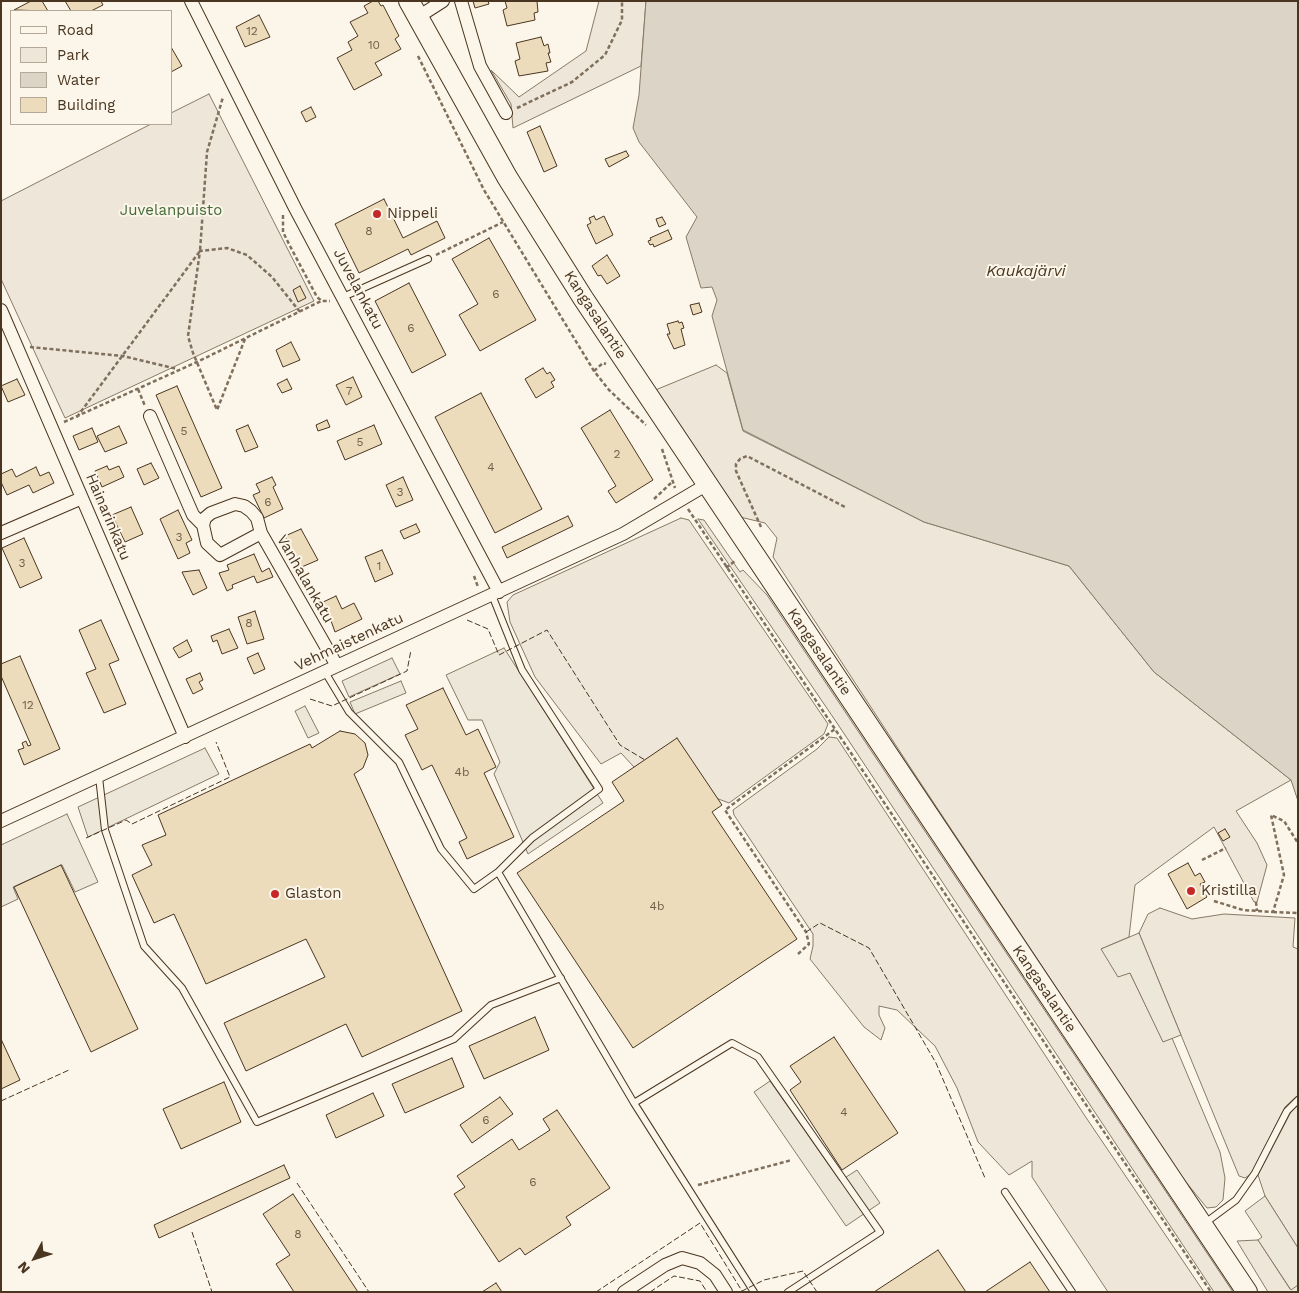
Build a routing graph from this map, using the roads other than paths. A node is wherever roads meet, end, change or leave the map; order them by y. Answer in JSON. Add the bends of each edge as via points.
{"nodes":[{"id":1,"x":191,"y":1,"type":"edge"},
{"id":2,"x":443,"y":1,"type":"edge"},
{"id":3,"x":461,"y":1,"type":"edge"},
{"id":4,"x":414,"y":9,"type":"edge"},
{"id":5,"x":506,"y":113,"type":"road end"},
{"id":6,"x":428,"y":258,"type":"road end"},
{"id":7,"x":343,"y":297,"type":"junction"},
{"id":8,"x":1,"y":310,"type":"edge"},
{"id":9,"x":150,"y":416,"type":"road end"},
{"id":10,"x":706,"y":484,"type":"junction"},
{"id":11,"x":82,"y":498,"type":"junction"},
{"id":12,"x":202,"y":525,"type":"junction"},
{"id":13,"x":1,"y":533,"type":"edge"},
{"id":14,"x":260,"y":533,"type":"junction"},
{"id":15,"x":495,"y":593,"type":"junction"},
{"id":16,"x":337,"y":666,"type":"junction"},
{"id":17,"x":324,"y":672,"type":"junction"},
{"id":18,"x":185,"y":737,"type":"junction"},
{"id":19,"x":99,"y":777,"type":"junction"},
{"id":20,"x":1,"y":821,"type":"edge"},
{"id":21,"x":498,"y":872,"type":"junction"},
{"id":22,"x":561,"y":978,"type":"junction"},
{"id":23,"x":1298,"y":1100,"type":"edge"},
{"id":24,"x":634,"y":1103,"type":"junction"},
{"id":25,"x":1005,"y":1192,"type":"dead end"},
{"id":26,"x":1202,"y":1225,"type":"junction"},
{"id":27,"x":624,"y":1292,"type":"edge"},
{"id":28,"x":726,"y":1292,"type":"edge"},
{"id":29,"x":754,"y":1292,"type":"edge"},
{"id":30,"x":788,"y":1292,"type":"edge"},
{"id":31,"x":1072,"y":1292,"type":"edge"},
{"id":32,"x":1247,"y":1292,"type":"edge"}],
"edges":[{"from":1,"to":7,"type":"street","name":"Juvelankatu"},
{"from":2,"to":4,"type":"street"},
{"from":3,"to":5,"type":"street","via":[[480,66]]},
{"from":4,"to":10,"type":"main road","name":"Kangasalantie","via":[[531,217]]},
{"from":6,"to":7,"type":"lane"},
{"from":7,"to":15,"type":"street","name":"Juvelankatu"},
{"from":8,"to":11,"type":"street","name":"Hainarinkatu"},
{"from":9,"to":12,"type":"street","via":[[193,515]]},
{"from":10,"to":15,"type":"street","name":"Vehmaistenkatu","via":[[623,534]]},
{"from":10,"to":26,"type":"main road","name":"Kangasalantie"},
{"from":11,"to":13,"type":"street"},
{"from":11,"to":18,"type":"street","name":"Hainarinkatu"},
{"from":12,"to":14,"type":"street","name":"Vanhalankatu","via":[[207,543],[220,555]]},
{"from":12,"to":14,"type":"street","name":"Vanhalankatu","via":[[211,513],[235,504],[244,506],[257,518]]},
{"from":14,"to":16,"type":"street","name":"Vanhalankatu"},
{"from":15,"to":16,"type":"street","name":"Vehmaistenkatu"},
{"from":15,"to":21,"type":"lane","via":[[522,670],[599,789],[532,838]]},
{"from":16,"to":17,"type":"street","name":"Vehmaistenkatu"},
{"from":17,"to":18,"type":"street","name":"Vehmaistenkatu"},
{"from":17,"to":21,"type":"lane","via":[[349,712],[400,762],[441,849],[474,889]]},
{"from":18,"to":19,"type":"street","name":"Vehmaistenkatu"},
{"from":19,"to":20,"type":"street","name":"Vehmaistenkatu"},
{"from":19,"to":22,"type":"lane","via":[[105,830],[144,946],[182,988],[257,1122],[454,1039],[491,1005]]},
{"from":21,"to":22,"type":"lane"},
{"from":22,"to":24,"type":"lane"},
{"from":23,"to":26,"type":"lane","via":[[1287,1111],[1255,1173],[1236,1200]]},
{"from":24,"to":29,"type":"lane"},
{"from":24,"to":30,"type":"lane","via":[[732,1043],[758,1057],[880,1232]]},
{"from":25,"to":31,"type":"lane"},
{"from":26,"to":32,"type":"main road","name":"Kangasalantie"},
{"from":27,"to":28,"type":"street","via":[[665,1265],[682,1258],[700,1263],[715,1275]]}]}
